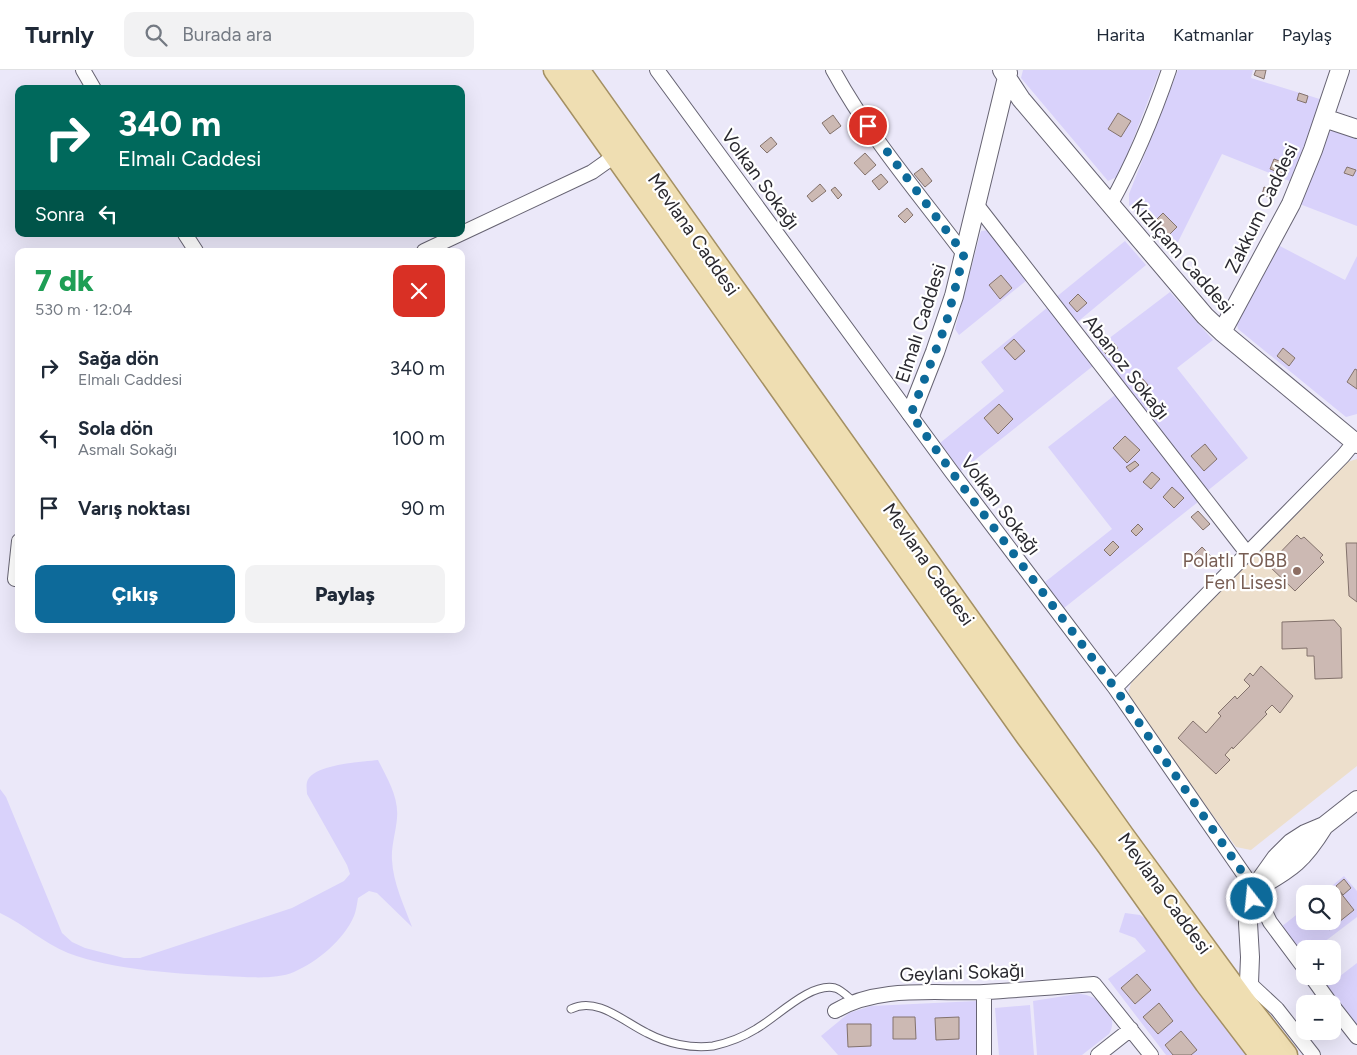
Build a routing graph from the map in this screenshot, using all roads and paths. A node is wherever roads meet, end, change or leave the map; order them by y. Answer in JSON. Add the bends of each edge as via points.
{"nodes":[{"id":1,"x":83,"y":70,"type":"edge"},
{"id":2,"x":555,"y":70,"type":"edge"},
{"id":3,"x":578,"y":70,"type":"edge"},
{"id":4,"x":657,"y":70,"type":"edge"},
{"id":5,"x":833,"y":70,"type":"edge"},
{"id":6,"x":1169,"y":70,"type":"edge"},
{"id":7,"x":1340,"y":70,"type":"edge"},
{"id":8,"x":1006,"y":73,"type":"edge"},
{"id":9,"x":92,"y":85,"type":"edge"},
{"id":10,"x":1324,"y":118,"type":"junction"},
{"id":11,"x":1357,"y":128,"type":"edge"},
{"id":12,"x":616,"y":155,"type":"junction"},
{"id":13,"x":976,"y":204,"type":"junction"},
{"id":14,"x":1110,"y":205,"type":"junction"},
{"id":15,"x":465,"y":232,"type":"edge"},
{"id":16,"x":187,"y":237,"type":"edge"},
{"id":17,"x":454,"y":237,"type":"edge"},
{"id":18,"x":194,"y":248,"type":"edge"},
{"id":19,"x":430,"y":248,"type":"edge"},
{"id":20,"x":964,"y":254,"type":"junction"},
{"id":21,"x":1222,"y":332,"type":"junction"},
{"id":22,"x":911,"y":414,"type":"junction"},
{"id":23,"x":1356,"y":442,"type":"edge"},
{"id":24,"x":1248,"y":553,"type":"junction"},
{"id":25,"x":1115,"y":688,"type":"junction"},
{"id":26,"x":1357,"y":800,"type":"edge"},
{"id":27,"x":1254,"y":889,"type":"junction"},
{"id":28,"x":1296,"y":957,"type":"edge"},
{"id":29,"x":1317,"y":985,"type":"edge"},
{"id":30,"x":1246,"y":991,"type":"junction"},
{"id":31,"x":984,"y":992,"type":"junction"},
{"id":32,"x":1325,"y":995,"type":"edge"},
{"id":33,"x":854,"y":1002,"type":"junction"},
{"id":34,"x":570,"y":1009,"type":"dead end"},
{"id":35,"x":835,"y":1011,"type":"dead end"},
{"id":36,"x":1341,"y":1016,"type":"edge"},
{"id":37,"x":1131,"y":1029,"type":"junction"},
{"id":38,"x":1357,"y":1037,"type":"edge"},
{"id":39,"x":984,"y":1055,"type":"edge"},
{"id":40,"x":1098,"y":1055,"type":"edge"},
{"id":41,"x":1151,"y":1055,"type":"edge"},
{"id":42,"x":1261,"y":1055,"type":"edge"},
{"id":43,"x":1286,"y":1055,"type":"edge"},
{"id":44,"x":1313,"y":1055,"type":"edge"}],
"edges":[{"from":1,"to":9,"type":"street"},
{"from":2,"to":12,"type":"main road","name":"Mevlana Caddesi"},
{"from":3,"to":30,"type":"main road","name":"Mevlana Caddesi","via":[[1066,756]]},
{"from":4,"to":22,"type":"street","name":"Volkan Sokağı"},
{"from":5,"to":20,"type":"street","via":[[857,110]]},
{"from":6,"to":14,"type":"street","via":[[1130,170]]},
{"from":7,"to":10,"type":"street","name":"Zakkum Caddesi"},
{"from":8,"to":13,"type":"street","name":"Elmalı Caddesi"},
{"from":8,"to":14,"type":"street","name":"Kızılçam Caddesi","via":[[1021,99]]},
{"from":10,"to":11,"type":"street"},
{"from":10,"to":21,"type":"street","name":"Zakkum Caddesi","via":[[1291,204]]},
{"from":12,"to":15,"type":"street","via":[[592,172]]},
{"from":12,"to":42,"type":"main road","name":"Mevlana Caddesi","via":[[1027,736]]},
{"from":13,"to":20,"type":"street","name":"Elmalı Caddesi"},
{"from":13,"to":24,"type":"street","name":"Abanoz Sokağı"},
{"from":14,"to":21,"type":"street","name":"Kızılçam Caddesi","via":[[1186,295]]},
{"from":16,"to":18,"type":"street"},
{"from":17,"to":19,"type":"street"},
{"from":20,"to":22,"type":"street","name":"Elmalı Caddesi","via":[[946,324]]},
{"from":21,"to":23,"type":"street","name":"Kızılçam Caddesi"},
{"from":22,"to":25,"type":"street","name":"Volkan Sokağı"},
{"from":23,"to":24,"type":"street"},
{"from":24,"to":25,"type":"street"},
{"from":25,"to":27,"type":"street","name":"Volkan Sokağı"},
{"from":26,"to":27,"type":"street","via":[[1324,826],[1308,851],[1294,864]]},
{"from":27,"to":28,"type":"street","name":"Volkan Sokağı","via":[[1270,922]]},
{"from":27,"to":30,"type":"street","via":[[1248,924],[1250,957]]},
{"from":29,"to":32,"type":"street"},
{"from":30,"to":43,"type":"main road","name":"Mevlana Caddesi"},
{"from":30,"to":44,"type":"street","via":[[1277,1009]]},
{"from":31,"to":33,"type":"street","name":"Geylani Sokağı","via":[[890,994]]},
{"from":31,"to":37,"type":"street","name":"Geylani Sokağı","via":[[1094,984]]},
{"from":31,"to":39,"type":"street"},
{"from":33,"to":34,"type":"lane","via":[[836,988],[812,992],[754,1030],[714,1046],[698,1047],[679,1045],[648,1034],[604,1009],[580,1005]]},
{"from":33,"to":35,"type":"street","name":"Geylani Sokağı"},
{"from":36,"to":38,"type":"street"},
{"from":37,"to":40,"type":"street"},
{"from":37,"to":41,"type":"street"}]}
